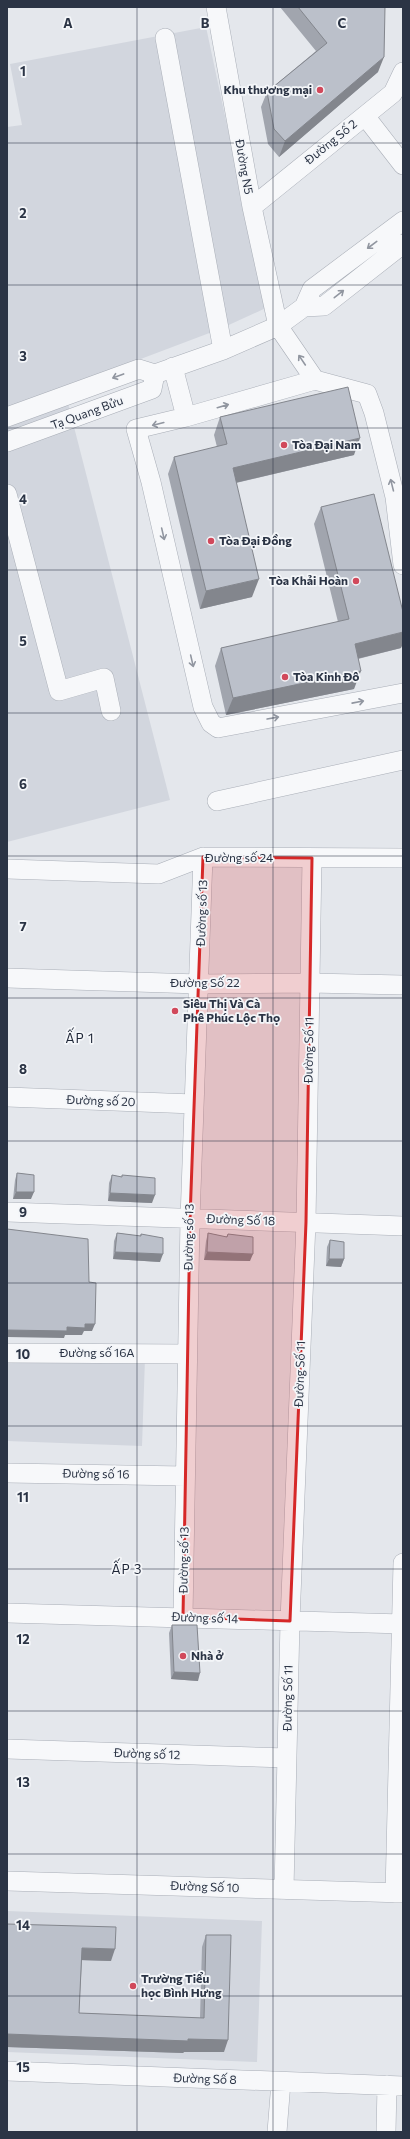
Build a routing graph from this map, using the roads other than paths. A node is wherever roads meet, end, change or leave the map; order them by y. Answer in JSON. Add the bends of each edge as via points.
{"nodes":[{"id":1,"x":216,"y":7,"type":"edge"},
{"id":2,"x":165,"y":38,"type":"dead end"},
{"id":3,"x":403,"y":72,"type":"edge"},
{"id":4,"x":365,"y":116,"type":"junction"},
{"id":5,"x":403,"y":165,"type":"edge"},
{"id":6,"x":252,"y":207,"type":"junction"},
{"id":7,"x":403,"y":221,"type":"edge"},
{"id":8,"x":403,"y":244,"type":"edge"},
{"id":9,"x":304,"y":307,"type":"junction"},
{"id":10,"x":278,"y":326,"type":"junction"},
{"id":11,"x":222,"y":350,"type":"junction"},
{"id":12,"x":173,"y":367,"type":"junction"},
{"id":13,"x":155,"y":374,"type":"junction"},
{"id":14,"x":316,"y":380,"type":"junction"},
{"id":15,"x":7,"y":417,"type":"edge"},
{"id":16,"x":186,"y":417,"type":"junction"},
{"id":17,"x":7,"y":442,"type":"edge"},
{"id":18,"x":7,"y":494,"type":"edge"},
{"id":19,"x":403,"y":565,"type":"edge"},
{"id":20,"x":403,"y":693,"type":"edge"},
{"id":21,"x":111,"y":710,"type":"dead end"},
{"id":22,"x":403,"y":760,"type":"edge"},
{"id":23,"x":216,"y":802,"type":"dead end"},
{"id":24,"x":203,"y":857,"type":"junction"},
{"id":25,"x":312,"y":858,"type":"junction"},
{"id":26,"x":403,"y":858,"type":"edge"},
{"id":27,"x":7,"y":869,"type":"edge"},
{"id":28,"x":7,"y":978,"type":"edge"},
{"id":29,"x":310,"y":983,"type":"junction"},
{"id":30,"x":199,"y":984,"type":"junction"},
{"id":31,"x":403,"y":985,"type":"edge"},
{"id":32,"x":7,"y":1097,"type":"edge"},
{"id":33,"x":194,"y":1104,"type":"junction"},
{"id":34,"x":7,"y":1212,"type":"edge"},
{"id":35,"x":190,"y":1218,"type":"junction"},
{"id":36,"x":306,"y":1222,"type":"junction"},
{"id":37,"x":403,"y":1226,"type":"edge"},
{"id":38,"x":7,"y":1353,"type":"edge"},
{"id":39,"x":187,"y":1354,"type":"junction"},
{"id":40,"x":7,"y":1472,"type":"edge"},
{"id":41,"x":185,"y":1476,"type":"junction"},
{"id":42,"x":403,"y":1563,"type":"edge"},
{"id":43,"x":7,"y":1613,"type":"edge"},
{"id":44,"x":183,"y":1617,"type":"junction"},
{"id":45,"x":290,"y":1621,"type":"junction"},
{"id":46,"x":402,"y":1624,"type":"edge"},
{"id":47,"x":7,"y":1749,"type":"edge"},
{"id":48,"x":287,"y":1758,"type":"junction"},
{"id":49,"x":7,"y":1881,"type":"edge"},
{"id":50,"x":284,"y":1890,"type":"junction"},
{"id":51,"x":399,"y":1893,"type":"edge"},
{"id":52,"x":7,"y":2071,"type":"edge"},
{"id":53,"x":281,"y":2082,"type":"junction"},
{"id":54,"x":395,"y":2085,"type":"edge"},
{"id":55,"x":277,"y":2132,"type":"edge"},
{"id":56,"x":386,"y":2132,"type":"edge"}],
"edges":[{"from":1,"to":6,"type":"street","name":"Đường N5"},
{"from":2,"to":11,"type":"street"},
{"from":3,"to":4,"type":"street","name":"Đường Số 2","via":[[393,93]]},
{"from":4,"to":5,"type":"street"},
{"from":4,"to":6,"type":"street","name":"Đường Số 2"},
{"from":6,"to":10,"type":"street","name":"Đường N5"},
{"from":7,"to":9,"type":"street","one_way":true,"via":[[312,289]]},
{"from":9,"to":8,"type":"street","one_way":true,"via":[[324,306]]},
{"from":9,"to":10,"type":"street"},
{"from":10,"to":11,"type":"street"},
{"from":14,"to":10,"type":"street","one_way":true},
{"from":11,"to":12,"type":"street"},
{"from":12,"to":13,"type":"street"},
{"from":12,"to":16,"type":"street"},
{"from":13,"to":15,"type":"street","name":"Tạ Quang Bửu","one_way":true,"via":[[139,369]]},
{"from":13,"to":17,"type":"street","name":"Tạ Quang Bửu","via":[[152,389]]},
{"from":16,"to":14,"type":"street","one_way":true},
{"from":19,"to":14,"type":"street","one_way":true,"via":[[395,497],[367,394]]},
{"from":16,"to":20,"type":"street","one_way":true,"via":[[136,429],[151,482],[203,707],[211,723],[218,728]]},
{"from":18,"to":21,"type":"street","via":[[59,691],[104,678]]},
{"from":22,"to":23,"type":"street"},
{"from":24,"to":25,"type":"street","name":"Đường số 24"},
{"from":24,"to":27,"type":"street","name":"Đường số 24","via":[[159,874]]},
{"from":24,"to":30,"type":"street","name":"Đường số 13"},
{"from":25,"to":26,"type":"street","name":"Đường số 24"},
{"from":25,"to":29,"type":"street","name":"Đường Số 11"},
{"from":28,"to":30,"type":"street","name":"Đường Số 22"},
{"from":29,"to":30,"type":"street","name":"Đường Số 22"},
{"from":29,"to":31,"type":"street","name":"Đường Số 22"},
{"from":29,"to":36,"type":"street","name":"Đường Số 11"},
{"from":30,"to":33,"type":"street","name":"Đường số 13"},
{"from":32,"to":33,"type":"street","name":"Đường số 20"},
{"from":33,"to":35,"type":"street","name":"Đường số 13"},
{"from":34,"to":35,"type":"street","name":"Đường Số 18"},
{"from":35,"to":36,"type":"street","name":"Đường Số 18"},
{"from":35,"to":39,"type":"street","name":"Đường số 13"},
{"from":36,"to":37,"type":"street","name":"Đường Số 18"},
{"from":36,"to":45,"type":"street","name":"Đường Số 11"},
{"from":38,"to":39,"type":"street","name":"Đường số 16A"},
{"from":39,"to":41,"type":"street","name":"Đường số 13"},
{"from":40,"to":41,"type":"street","name":"Đường số 16"},
{"from":41,"to":44,"type":"street","name":"Đường số 13"},
{"from":42,"to":46,"type":"street"},
{"from":43,"to":44,"type":"street","name":"Đường số 14"},
{"from":44,"to":45,"type":"street","name":"Đường số 14"},
{"from":45,"to":46,"type":"street","name":"Đường số 14"},
{"from":45,"to":48,"type":"street","name":"Đường Số 11"},
{"from":46,"to":51,"type":"street"},
{"from":47,"to":48,"type":"street","name":"Đường số 12"},
{"from":48,"to":50,"type":"street","name":"Đường Số 11"},
{"from":49,"to":50,"type":"street","name":"Đường Số 10"},
{"from":50,"to":51,"type":"street","name":"Đường Số 10"},
{"from":52,"to":53,"type":"street","name":"Đường Số 8"},
{"from":53,"to":54,"type":"street","name":"Đường Số 8"},
{"from":53,"to":55,"type":"street"},
{"from":54,"to":56,"type":"street"}]}
